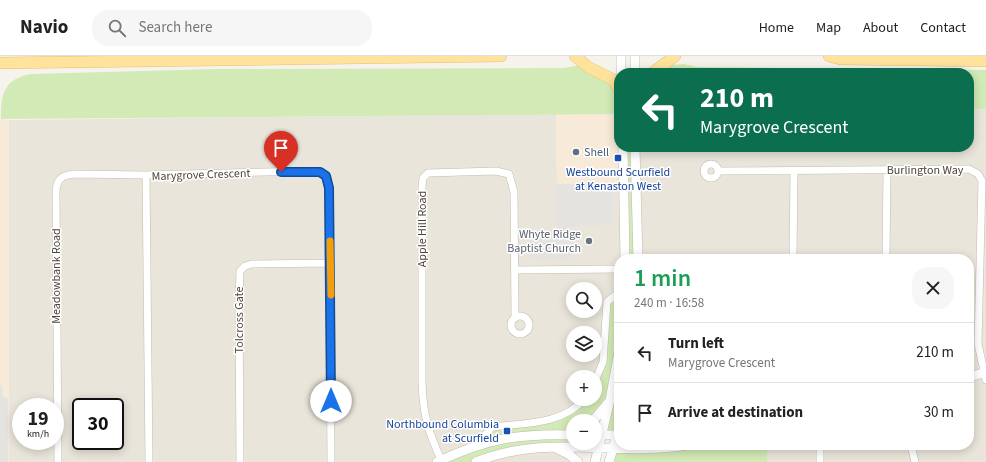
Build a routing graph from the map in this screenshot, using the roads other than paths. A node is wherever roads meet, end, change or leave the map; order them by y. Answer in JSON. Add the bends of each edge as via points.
{"nodes":[{"id":1,"x":500,"y":56,"type":"edge"},
{"id":2,"x":575,"y":56,"type":"edge"},
{"id":3,"x":621,"y":56,"type":"edge"},
{"id":4,"x":635,"y":56,"type":"edge"},
{"id":5,"x":675,"y":56,"type":"edge"},
{"id":6,"x":829,"y":56,"type":"edge"},
{"id":7,"x":986,"y":61,"type":"edge"},
{"id":8,"x":0,"y":62,"type":"edge"},
{"id":9,"x":621,"y":68,"type":"edge"},
{"id":10,"x":635,"y":68,"type":"edge"},
{"id":11,"x":659,"y":68,"type":"edge"},
{"id":12,"x":614,"y":80,"type":"edge"},
{"id":13,"x":622,"y":152,"type":"edge"},
{"id":14,"x":636,"y":152,"type":"edge"},
{"id":15,"x":794,"y":170,"type":"junction"},
{"id":16,"x":887,"y":170,"type":"junction"},
{"id":17,"x":718,"y":171,"type":"dead end"},
{"id":18,"x":146,"y":175,"type":"junction"},
{"id":19,"x":625,"y":254,"type":"edge"},
{"id":20,"x":638,"y":254,"type":"edge"},
{"id":21,"x":793,"y":254,"type":"edge"},
{"id":22,"x":886,"y":254,"type":"edge"},
{"id":23,"x":330,"y":263,"type":"junction"},
{"id":24,"x":614,"y":269,"type":"edge"},
{"id":25,"x":516,"y":270,"type":"junction"},
{"id":26,"x":614,"y":296,"type":"edge"},
{"id":27,"x":515,"y":318,"type":"dead end"},
{"id":28,"x":600,"y":370,"type":"edge"},
{"id":29,"x":985,"y":375,"type":"edge"},
{"id":30,"x":974,"y":376,"type":"edge"},
{"id":31,"x":614,"y":379,"type":"edge"},
{"id":32,"x":610,"y":400,"type":"junction"},
{"id":33,"x":578,"y":406,"type":"edge"},
{"id":34,"x":599,"y":414,"type":"edge"},
{"id":35,"x":602,"y":423,"type":"edge"},
{"id":36,"x":614,"y":433,"type":"edge"},
{"id":37,"x":566,"y":434,"type":"edge"},
{"id":38,"x":602,"y":435,"type":"edge"},
{"id":39,"x":482,"y":445,"type":"junction"},
{"id":40,"x":614,"y":445,"type":"edge"},
{"id":41,"x":555,"y":447,"type":"junction"},
{"id":42,"x":566,"y":447,"type":"edge"},
{"id":43,"x":602,"y":447,"type":"edge"},
{"id":44,"x":613,"y":448,"type":"junction"},
{"id":45,"x":598,"y":450,"type":"edge"},
{"id":46,"x":820,"y":450,"type":"edge"},
{"id":47,"x":912,"y":450,"type":"edge"},
{"id":48,"x":440,"y":461,"type":"edge"},
{"id":49,"x":58,"y":462,"type":"edge"},
{"id":50,"x":149,"y":462,"type":"edge"},
{"id":51,"x":240,"y":462,"type":"edge"},
{"id":52,"x":331,"y":462,"type":"edge"},
{"id":53,"x":476,"y":462,"type":"edge"},
{"id":54,"x":578,"y":462,"type":"edge"},
{"id":55,"x":595,"y":462,"type":"edge"},
{"id":56,"x":609,"y":462,"type":"edge"},
{"id":57,"x":820,"y":462,"type":"edge"},
{"id":58,"x":915,"y":462,"type":"edge"}],
"edges":[{"from":1,"to":8,"type":"main road"},
{"from":2,"to":12,"type":"main road","via":[[588,67]]},
{"from":3,"to":9,"type":"street"},
{"from":4,"to":10,"type":"street"},
{"from":5,"to":11,"type":"main road"},
{"from":6,"to":7,"type":"main road","via":[[840,59]]},
{"from":13,"to":19,"type":"street"},
{"from":14,"to":20,"type":"street"},
{"from":15,"to":16,"type":"street","name":"Burlington Way"},
{"from":15,"to":17,"type":"street","name":"Burlington Way"},
{"from":15,"to":21,"type":"street"},
{"from":16,"to":22,"type":"street"},
{"from":16,"to":29,"type":"street","name":"Burlington Way","via":[[969,170],[978,174],[982,180],[978,344]]},
{"from":18,"to":23,"type":"street","name":"Marygrove Crescent","via":[[320,172],[326,176],[329,188]]},
{"from":18,"to":49,"type":"street","name":"Meadowbank Road","via":[[65,175],[56,185]]},
{"from":18,"to":50,"type":"street","name":"Marygrove Crescent"},
{"from":23,"to":51,"type":"street","name":"Tolcross Gate","via":[[252,264],[240,271]]},
{"from":23,"to":52,"type":"street","name":"Marygrove Crescent"},
{"from":24,"to":25,"type":"street"},
{"from":25,"to":27,"type":"street","name":"Apple Hill Road"},
{"from":25,"to":48,"type":"street","name":"Apple Hill Road","via":[[514,192],[510,174],[496,171],[428,173],[423,178],[422,187],[423,399],[429,434]]},
{"from":26,"to":28,"type":"street","via":[[607,302],[603,362]]},
{"from":29,"to":30,"type":"street"},
{"from":31,"to":32,"type":"street"},
{"from":32,"to":34,"type":"street"},
{"from":32,"to":35,"type":"street"},
{"from":33,"to":39,"type":"street","via":[[562,416],[548,420],[492,427]]},
{"from":36,"to":38,"type":"street"},
{"from":37,"to":39,"type":"street","via":[[523,435]]},
{"from":39,"to":48,"type":"street"},
{"from":40,"to":44,"type":"street"},
{"from":41,"to":42,"type":"street"},
{"from":41,"to":53,"type":"street","via":[[515,450]]},
{"from":41,"to":54,"type":"street"},
{"from":43,"to":44,"type":"street"},
{"from":44,"to":56,"type":"street"},
{"from":45,"to":55,"type":"street"},
{"from":46,"to":57,"type":"street"},
{"from":47,"to":58,"type":"street"}]}
